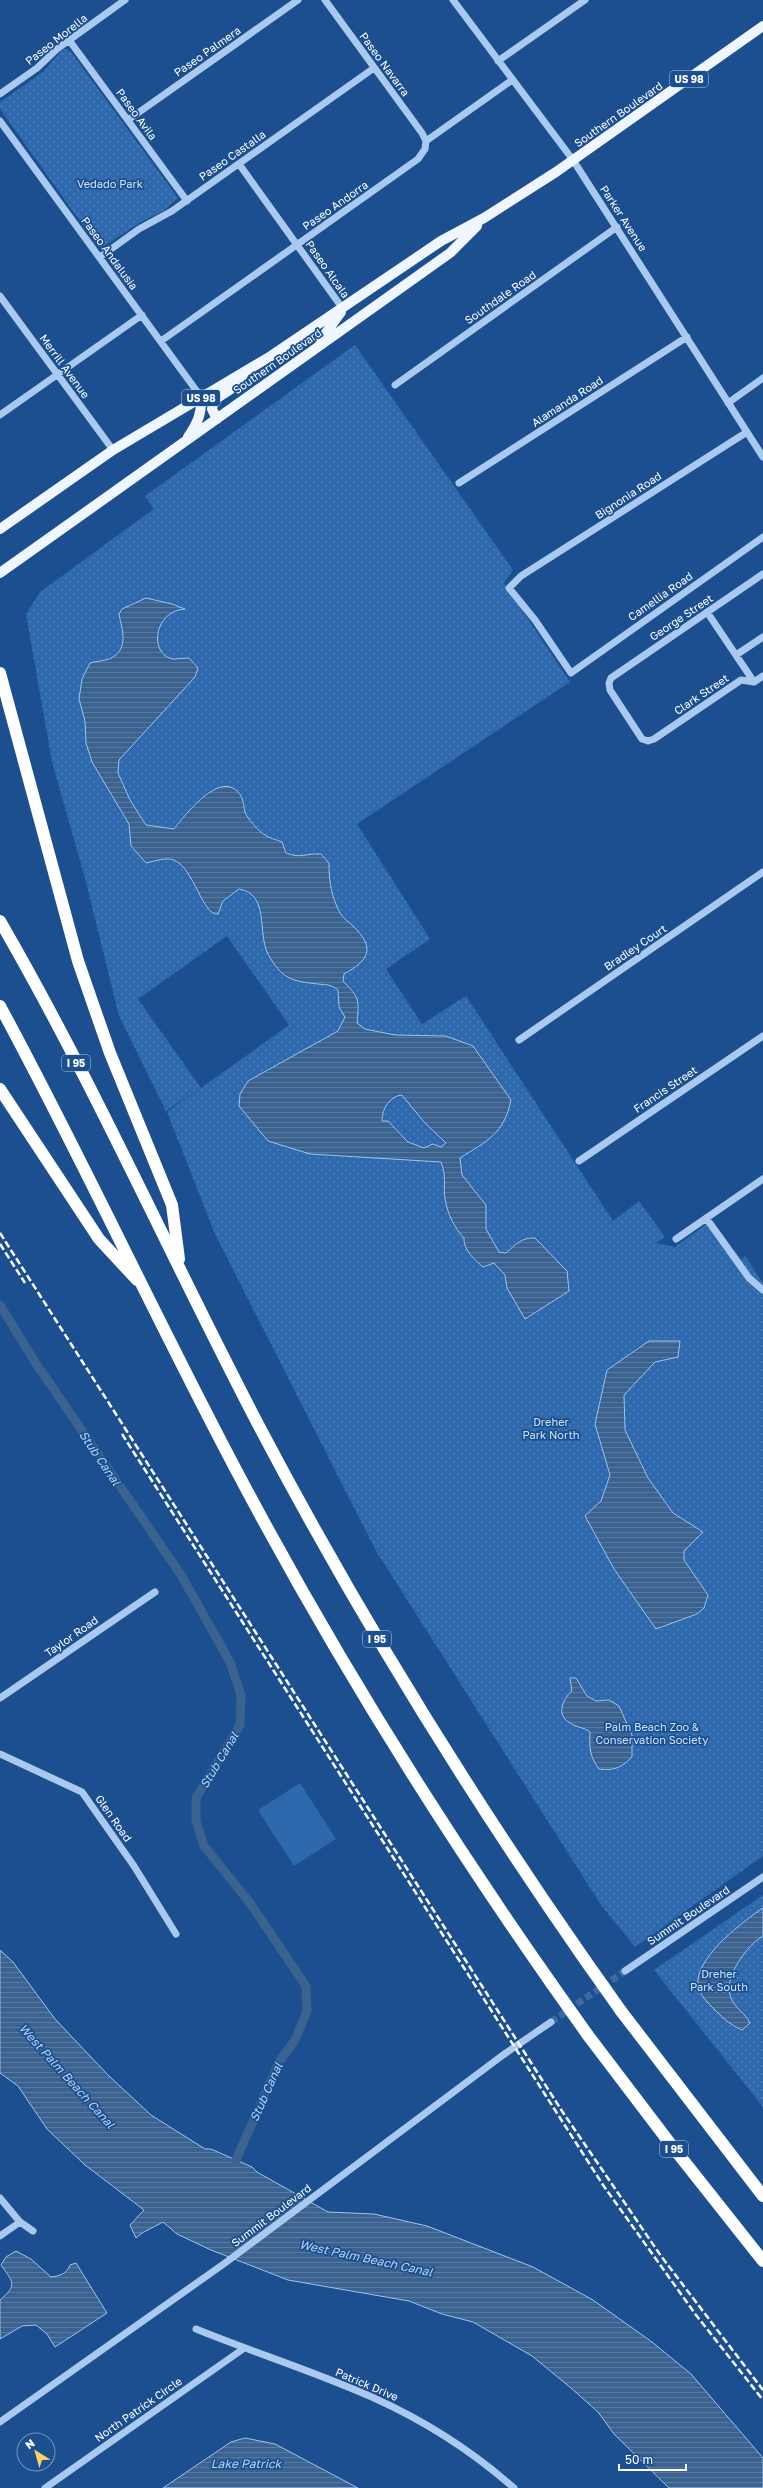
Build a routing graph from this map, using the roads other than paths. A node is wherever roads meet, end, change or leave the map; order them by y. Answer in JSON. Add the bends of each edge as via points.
{"nodes":[{"id":1,"x":126,"y":0,"type":"edge"},
{"id":2,"x":298,"y":0,"type":"edge"},
{"id":3,"x":325,"y":0,"type":"edge"},
{"id":4,"x":453,"y":0,"type":"edge"},
{"id":5,"x":585,"y":0,"type":"edge"},
{"id":6,"x":116,"y":3,"type":"edge"},
{"id":7,"x":763,"y":26,"type":"edge"},
{"id":8,"x":70,"y":40,"type":"junction"},
{"id":9,"x":498,"y":61,"type":"junction"},
{"id":10,"x":374,"y":68,"type":"junction"},
{"id":11,"x":512,"y":80,"type":"junction"},
{"id":12,"x":0,"y":94,"type":"edge"},
{"id":13,"x":128,"y":120,"type":"junction"},
{"id":14,"x":0,"y":121,"type":"edge"},
{"id":15,"x":426,"y":141,"type":"junction"},
{"id":16,"x":573,"y":160,"type":"junction"},
{"id":17,"x":239,"y":164,"type":"junction"},
{"id":18,"x":187,"y":200,"type":"junction"},
{"id":19,"x":484,"y":218,"type":"junction"},
{"id":20,"x":617,"y":227,"type":"junction"},
{"id":21,"x":298,"y":244,"type":"junction"},
{"id":22,"x":100,"y":257,"type":"junction"},
{"id":23,"x":0,"y":296,"type":"edge"},
{"id":24,"x":343,"y":309,"type":"junction"},
{"id":25,"x":142,"y":314,"type":"junction"},
{"id":26,"x":687,"y":337,"type":"junction"},
{"id":27,"x":161,"y":341,"type":"junction"},
{"id":28,"x":312,"y":351,"type":"junction"},
{"id":29,"x":244,"y":372,"type":"junction"},
{"id":30,"x":57,"y":374,"type":"junction"},
{"id":31,"x":763,"y":378,"type":"edge"},
{"id":32,"x":395,"y":385,"type":"dead end"},
{"id":33,"x":201,"y":398,"type":"junction"},
{"id":34,"x":728,"y":402,"type":"junction"},
{"id":35,"x":0,"y":415,"type":"edge"},
{"id":36,"x":216,"y":419,"type":"junction"},
{"id":37,"x":747,"y":432,"type":"junction"},
{"id":38,"x":182,"y":445,"type":"junction"},
{"id":39,"x":113,"y":450,"type":"junction"},
{"id":40,"x":763,"y":457,"type":"edge"},
{"id":41,"x":459,"y":483,"type":"dead end"},
{"id":42,"x":0,"y":529,"type":"edge"},
{"id":43,"x":763,"y":537,"type":"edge"},
{"id":44,"x":0,"y":573,"type":"edge"},
{"id":45,"x":763,"y":574,"type":"edge"},
{"id":46,"x":707,"y":612,"type":"junction"},
{"id":47,"x":763,"y":637,"type":"edge"},
{"id":48,"x":736,"y":655,"type":"junction"},
{"id":49,"x":0,"y":673,"type":"edge"},
{"id":50,"x":571,"y":673,"type":"joint"},
{"id":51,"x":763,"y":676,"type":"edge"},
{"id":52,"x":754,"y":682,"type":"junction"},
{"id":53,"x":654,"y":739,"type":"joint"},
{"id":54,"x":763,"y":872,"type":"edge"},
{"id":55,"x":0,"y":921,"type":"edge"},
{"id":56,"x":0,"y":1006,"type":"edge"},
{"id":57,"x":763,"y":1036,"type":"edge"},
{"id":58,"x":519,"y":1040,"type":"dead end"},
{"id":59,"x":0,"y":1088,"type":"edge"},
{"id":60,"x":579,"y":1161,"type":"dead end"},
{"id":61,"x":763,"y":1179,"type":"edge"},
{"id":62,"x":706,"y":1218,"type":"junction"},
{"id":63,"x":676,"y":1239,"type":"dead end"},
{"id":64,"x":180,"y":1269,"type":"junction"},
{"id":65,"x":145,"y":1288,"type":"junction"},
{"id":66,"x":763,"y":1290,"type":"edge"},
{"id":67,"x":155,"y":1592,"type":"dead end"},
{"id":68,"x":0,"y":1698,"type":"edge"},
{"id":69,"x":0,"y":1754,"type":"edge"},
{"id":70,"x":763,"y":1878,"type":"edge"},
{"id":71,"x":176,"y":1934,"type":"dead end"},
{"id":72,"x":625,"y":1972,"type":"tunnel mouth"},
{"id":73,"x":551,"y":2022,"type":"tunnel mouth"},
{"id":74,"x":763,"y":2196,"type":"edge"},
{"id":75,"x":0,"y":2198,"type":"edge"},
{"id":76,"x":20,"y":2222,"type":"junction"},
{"id":77,"x":33,"y":2231,"type":"dead end"},
{"id":78,"x":0,"y":2236,"type":"edge"},
{"id":79,"x":763,"y":2261,"type":"edge"},
{"id":80,"x":196,"y":2329,"type":"dead end"},
{"id":81,"x":243,"y":2348,"type":"junction"},
{"id":82,"x":0,"y":2422,"type":"edge"},
{"id":83,"x":45,"y":2488,"type":"edge"},
{"id":84,"x":514,"y":2488,"type":"edge"}],
"edges":[{"from":1,"to":6,"type":"street","name":"Paseo Morella"},
{"from":2,"to":13,"type":"street","name":"Paseo Palmera"},
{"from":3,"to":10,"type":"street","name":"Paseo Navarra"},
{"from":4,"to":9,"type":"street","name":"Parker Avenue"},
{"from":5,"to":9,"type":"street"},
{"from":6,"to":8,"type":"street","name":"Paseo Morella"},
{"from":7,"to":16,"type":"main road","name":"Southern Boulevard","number":"US 98"},
{"from":8,"to":12,"type":"street","name":"Paseo Morella","via":[[37,68]]},
{"from":8,"to":13,"type":"street","name":"Paseo Avila"},
{"from":9,"to":11,"type":"street","name":"Parker Avenue"},
{"from":10,"to":15,"type":"street","name":"Paseo Navarra"},
{"from":10,"to":17,"type":"street","name":"Paseo Castalla"},
{"from":11,"to":15,"type":"street"},
{"from":11,"to":16,"type":"street","name":"Parker Avenue"},
{"from":13,"to":18,"type":"street","name":"Paseo Avila"},
{"from":14,"to":22,"type":"street","name":"Paseo Andalusia"},
{"from":15,"to":21,"type":"street","name":"Paseo Andorra","via":[[425,149],[418,159]]},
{"from":16,"to":19,"type":"main road","name":"Southern Boulevard","number":"US 98"},
{"from":16,"to":20,"type":"street","name":"Parker Avenue"},
{"from":17,"to":18,"type":"street","name":"Paseo Castalla"},
{"from":17,"to":21,"type":"street","name":"Paseo Alcala"},
{"from":18,"to":22,"type":"street","name":"Paseo Castalla","via":[[139,229]]},
{"from":19,"to":24,"type":"main road","name":"Southern Boulevard","number":"US 98","via":[[441,241]]},
{"from":19,"to":28,"type":"main road","name":"Southern Boulevard","number":"US 98","via":[[450,253]]},
{"from":20,"to":26,"type":"street","name":"Parker Avenue"},
{"from":20,"to":32,"type":"street","name":"Southdale Road"},
{"from":21,"to":24,"type":"street","name":"Paseo Alcala"},
{"from":21,"to":27,"type":"street","name":"Paseo Andorra"},
{"from":22,"to":25,"type":"street","name":"Paseo Andalusia"},
{"from":23,"to":30,"type":"street","name":"Merrill Avenue"},
{"from":24,"to":28,"type":"main road"},
{"from":24,"to":29,"type":"main road","name":"Southern Boulevard","number":"US 98"},
{"from":25,"to":27,"type":"street","name":"Paseo Andalusia"},
{"from":25,"to":30,"type":"street"},
{"from":26,"to":34,"type":"street","name":"Parker Avenue"},
{"from":26,"to":41,"type":"street","name":"Alamanda Road"},
{"from":27,"to":33,"type":"street","name":"Paseo Andalusia"},
{"from":28,"to":36,"type":"main road","name":"Southern Boulevard","number":"US 98"},
{"from":29,"to":33,"type":"main road","name":"Southern Boulevard","number":"US 98"},
{"from":29,"to":36,"type":"main road","via":[[237,385],[214,400],[212,409]]},
{"from":30,"to":35,"type":"street"},
{"from":30,"to":39,"type":"street","name":"Merrill Avenue"},
{"from":31,"to":34,"type":"street"},
{"from":33,"to":38,"type":"main road","via":[[201,411],[196,426]]},
{"from":33,"to":39,"type":"main road","name":"Southern Boulevard","number":"US 98"},
{"from":34,"to":37,"type":"street","name":"Parker Avenue"},
{"from":36,"to":38,"type":"main road","name":"Southern Boulevard","number":"US 98"},
{"from":37,"to":40,"type":"street","name":"Parker Avenue"},
{"from":37,"to":50,"type":"street","name":"Bignonia Road","via":[[521,576],[509,588],[535,620]]},
{"from":38,"to":44,"type":"main road","name":"Southern Boulevard","number":"US 98"},
{"from":39,"to":42,"type":"main road","name":"Southern Boulevard","number":"US 98"},
{"from":43,"to":50,"type":"street","name":"Camellia Road"},
{"from":45,"to":46,"type":"street","name":"George Street"},
{"from":46,"to":48,"type":"street"},
{"from":46,"to":53,"type":"street","name":"George Street","via":[[611,678],[610,690],[642,739]]},
{"from":47,"to":48,"type":"street"},
{"from":48,"to":52,"type":"street"},
{"from":49,"to":64,"type":"highway","via":[[80,968],[110,1054],[172,1205]]},
{"from":51,"to":52,"type":"street","name":"Clark Street"},
{"from":52,"to":53,"type":"street","name":"Clark Street","via":[[741,680]]},
{"from":54,"to":58,"type":"street","name":"Bradley Court"},
{"from":55,"to":64,"type":"highway","number":"I 95","via":[[60,1032]]},
{"from":56,"to":65,"type":"highway","number":"I 95"},
{"from":57,"to":60,"type":"street","name":"Francis Street"},
{"from":59,"to":65,"type":"highway","via":[[98,1239]]},
{"from":61,"to":62,"type":"street"},
{"from":62,"to":63,"type":"street"},
{"from":62,"to":66,"type":"street","via":[[750,1278]]},
{"from":64,"to":74,"type":"highway","number":"I 95","bridge":true,"via":[[261,1430],[373,1633],[465,1783],[621,2011]]},
{"from":65,"to":79,"type":"highway","number":"I 95","bridge":true,"via":[[240,1478],[339,1655],[443,1823],[587,2034]]},
{"from":67,"to":68,"type":"street","name":"Taylor Road"},
{"from":69,"to":71,"type":"street","name":"Glen Road","via":[[82,1792],[134,1866]]},
{"from":70,"to":72,"type":"street","name":"Summit Boulevard"},
{"from":73,"to":82,"type":"street","name":"Summit Boulevard","via":[[225,2263]]},
{"from":75,"to":76,"type":"street"},
{"from":76,"to":77,"type":"street"},
{"from":76,"to":78,"type":"street"},
{"from":80,"to":81,"type":"street","name":"Patrick Drive"},
{"from":81,"to":83,"type":"street","name":"North Patrick Circle"},
{"from":81,"to":84,"type":"street","name":"Patrick Drive","via":[[344,2385],[408,2415],[472,2454]]}]}
